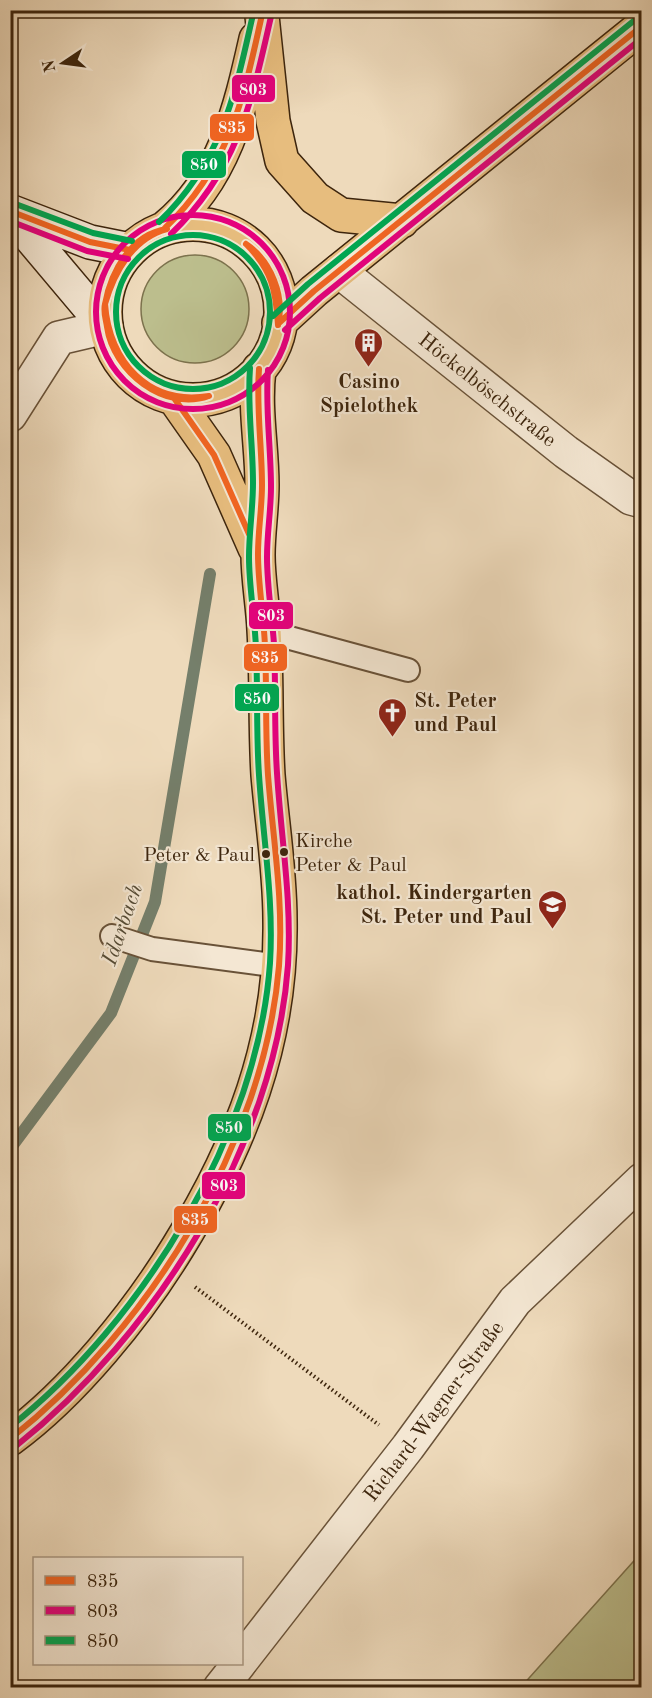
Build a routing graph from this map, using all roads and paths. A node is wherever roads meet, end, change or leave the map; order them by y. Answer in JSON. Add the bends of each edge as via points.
{"nodes":[{"id":1,"x":262,"y":13,"type":"edge"},
{"id":2,"x":642,"y":26,"type":"edge"},
{"id":3,"x":10,"y":212,"type":"edge"},
{"id":4,"x":402,"y":221,"type":"junction"},
{"id":5,"x":165,"y":228,"type":"junction"},
{"id":6,"x":130,"y":250,"type":"junction"},
{"id":7,"x":339,"y":270,"type":"junction"},
{"id":8,"x":279,"y":323,"type":"junction"},
{"id":9,"x":106,"y":327,"type":"junction"},
{"id":10,"x":259,"y":369,"type":"junction"},
{"id":11,"x":174,"y":398,"type":"junction"},
{"id":12,"x":10,"y":416,"type":"edge"},
{"id":13,"x":642,"y":501,"type":"edge"},
{"id":14,"x":258,"y":555,"type":"junction"},
{"id":15,"x":264,"y":631,"type":"junction"},
{"id":16,"x":408,"y":670,"type":"dead end"},
{"id":17,"x":112,"y":936,"type":"dead end"},
{"id":18,"x":280,"y":966,"type":"junction"},
{"id":19,"x":642,"y":1180,"type":"edge"},
{"id":20,"x":167,"y":1266,"type":"junction"},
{"id":21,"x":15,"y":1426,"type":"edge"},
{"id":22,"x":408,"y":1447,"type":"junction"},
{"id":23,"x":243,"y":1659,"type":"edge"},
{"id":24,"x":238,"y":1665,"type":"edge"},
{"id":25,"x":220,"y":1688,"type":"edge"}],
"edges":[{"from":1,"to":4,"type":"main road","via":[[273,121],[282,161],[315,198],[341,214]]},
{"from":1,"to":5,"type":"main road","via":[[243,97],[226,146],[205,186],[182,215]]},
{"from":2,"to":4,"type":"main road"},
{"from":3,"to":6,"type":"street","via":[[90,242]]},
{"from":3,"to":9,"type":"street"},
{"from":4,"to":7,"type":"main road"},
{"from":5,"to":6,"type":"main road"},
{"from":5,"to":8,"type":"main road","via":[[206,225],[236,235],[252,247],[275,282],[280,302]]},
{"from":6,"to":9,"type":"main road","via":[[109,286]]},
{"from":7,"to":8,"type":"main road"},
{"from":7,"to":13,"type":"street","name":"Höckelböschstraße","via":[[566,452],[631,498]]},
{"from":8,"to":10,"type":"main road","via":[[270,352]]},
{"from":9,"to":11,"type":"main road","via":[[112,347],[129,373],[154,391]]},
{"from":9,"to":12,"type":"street","via":[[59,338]]},
{"from":10,"to":11,"type":"main road","via":[[225,393],[195,400]]},
{"from":10,"to":14,"type":"main road","via":[[256,394],[262,484]]},
{"from":11,"to":14,"type":"main road","via":[[214,455]]},
{"from":14,"to":15,"type":"main road"},
{"from":15,"to":16,"type":"lane"},
{"from":15,"to":18,"type":"main road"},
{"from":17,"to":18,"type":"lane","via":[[152,949]]},
{"from":18,"to":20,"type":"main road","via":[[266,1055],[251,1100],[205,1204]]},
{"from":19,"to":22,"type":"street","name":"Richard-Wagner-Straße","via":[[515,1301]]},
{"from":20,"to":21,"type":"main road","via":[[87,1366]]},
{"from":20,"to":22,"type":"path"},
{"from":22,"to":23,"type":"street","name":"Richard-Wagner-Straße"},
{"from":24,"to":25,"type":"street"}]}
